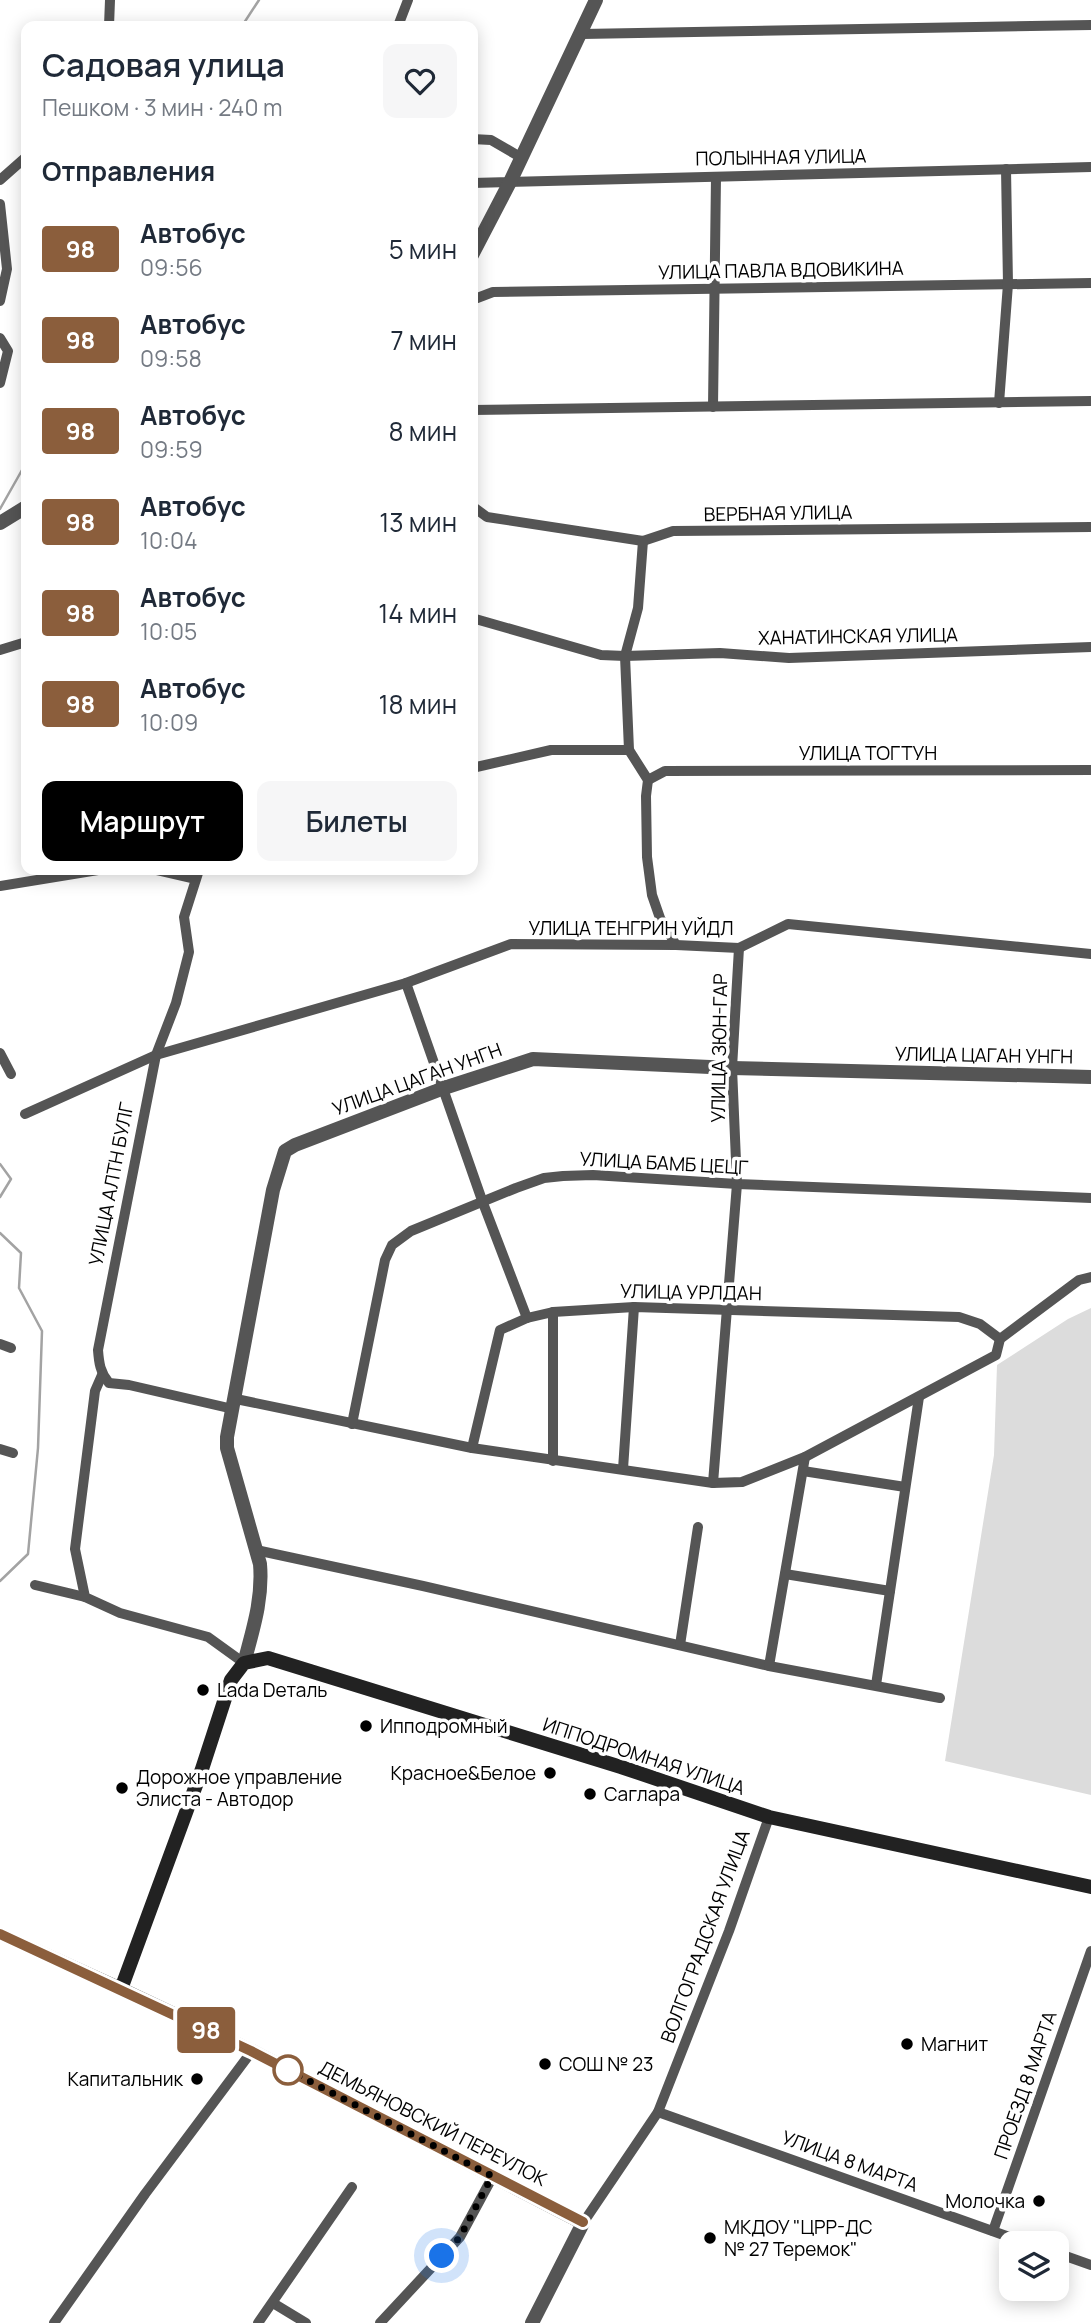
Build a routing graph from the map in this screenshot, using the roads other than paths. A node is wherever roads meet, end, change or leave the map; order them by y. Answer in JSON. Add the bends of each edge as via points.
{"nodes":[{"id":1,"x":110,"y":0,"type":"edge"},
{"id":2,"x":408,"y":0,"type":"edge"},
{"id":3,"x":596,"y":0,"type":"edge"},
{"id":4,"x":109,"y":21,"type":"edge"},
{"id":5,"x":400,"y":21,"type":"edge"},
{"id":6,"x":1091,"y":25,"type":"edge"},
{"id":7,"x":582,"y":34,"type":"junction"},
{"id":8,"x":478,"y":139,"type":"edge"},
{"id":9,"x":522,"y":158,"type":"junction"},
{"id":10,"x":21,"y":161,"type":"edge"},
{"id":11,"x":1091,"y":167,"type":"edge"},
{"id":12,"x":1006,"y":169,"type":"junction"},
{"id":13,"x":716,"y":177,"type":"junction"},
{"id":14,"x":0,"y":180,"type":"edge"},
{"id":15,"x":510,"y":182,"type":"junction"},
{"id":16,"x":478,"y":183,"type":"edge"},
{"id":17,"x":0,"y":204,"type":"edge"},
{"id":18,"x":478,"y":243,"type":"edge"},
{"id":19,"x":2,"y":247,"type":"edge"},
{"id":20,"x":1091,"y":283,"type":"edge"},
{"id":21,"x":1008,"y":284,"type":"junction"},
{"id":22,"x":714,"y":288,"type":"junction"},
{"id":23,"x":478,"y":298,"type":"edge"},
{"id":24,"x":0,"y":302,"type":"edge"},
{"id":25,"x":0,"y":338,"type":"edge"},
{"id":26,"x":0,"y":383,"type":"edge"},
{"id":27,"x":1091,"y":401,"type":"edge"},
{"id":28,"x":999,"y":402,"type":"junction"},
{"id":29,"x":713,"y":407,"type":"junction"},
{"id":30,"x":478,"y":411,"type":"edge"},
{"id":31,"x":21,"y":510,"type":"edge"},
{"id":32,"x":478,"y":510,"type":"edge"},
{"id":33,"x":0,"y":523,"type":"edge"},
{"id":34,"x":1091,"y":527,"type":"edge"},
{"id":35,"x":643,"y":541,"type":"junction"},
{"id":36,"x":478,"y":620,"type":"edge"},
{"id":37,"x":21,"y":644,"type":"edge"},
{"id":38,"x":1091,"y":647,"type":"edge"},
{"id":39,"x":0,"y":650,"type":"edge"},
{"id":40,"x":625,"y":656,"type":"junction"},
{"id":41,"x":629,"y":750,"type":"junction"},
{"id":42,"x":478,"y":767,"type":"edge"},
{"id":43,"x":1091,"y":770,"type":"edge"},
{"id":44,"x":648,"y":780,"type":"junction"},
{"id":45,"x":63,"y":875,"type":"edge"},
{"id":46,"x":197,"y":875,"type":"edge"},
{"id":47,"x":0,"y":886,"type":"edge"},
{"id":48,"x":676,"y":945,"type":"junction"},
{"id":49,"x":739,"y":948,"type":"junction"},
{"id":50,"x":1091,"y":954,"type":"edge"},
{"id":51,"x":406,"y":983,"type":"junction"},
{"id":52,"x":0,"y":1054,"type":"edge"},
{"id":53,"x":156,"y":1055,"type":"junction"},
{"id":54,"x":732,"y":1068,"type":"junction"},
{"id":55,"x":11,"y":1074,"type":"dead end"},
{"id":56,"x":1091,"y":1077,"type":"edge"},
{"id":57,"x":444,"y":1088,"type":"junction"},
{"id":58,"x":25,"y":1114,"type":"dead end"},
{"id":59,"x":737,"y":1184,"type":"junction"},
{"id":60,"x":1091,"y":1198,"type":"edge"},
{"id":61,"x":483,"y":1203,"type":"junction"},
{"id":62,"x":1091,"y":1277,"type":"edge"},
{"id":63,"x":634,"y":1307,"type":"junction"},
{"id":64,"x":728,"y":1310,"type":"junction"},
{"id":65,"x":553,"y":1312,"type":"junction"},
{"id":66,"x":527,"y":1318,"type":"junction"},
{"id":67,"x":1000,"y":1339,"type":"junction"},
{"id":68,"x":102,"y":1375,"type":"junction"},
{"id":69,"x":919,"y":1397,"type":"junction"},
{"id":70,"x":234,"y":1404,"type":"junction"},
{"id":71,"x":352,"y":1424,"type":"junction"},
{"id":72,"x":472,"y":1448,"type":"junction"},
{"id":73,"x":0,"y":1449,"type":"edge"},
{"id":74,"x":13,"y":1453,"type":"dead end"},
{"id":75,"x":805,"y":1457,"type":"junction"},
{"id":76,"x":553,"y":1461,"type":"junction"},
{"id":77,"x":623,"y":1469,"type":"junction"},
{"id":78,"x":803,"y":1471,"type":"junction"},
{"id":79,"x":713,"y":1483,"type":"junction"},
{"id":80,"x":905,"y":1487,"type":"junction"},
{"id":81,"x":698,"y":1527,"type":"dead end"},
{"id":82,"x":256,"y":1550,"type":"junction"},
{"id":83,"x":785,"y":1574,"type":"junction"},
{"id":84,"x":35,"y":1585,"type":"dead end"},
{"id":85,"x":890,"y":1591,"type":"junction"},
{"id":86,"x":85,"y":1597,"type":"junction"},
{"id":87,"x":680,"y":1645,"type":"junction"},
{"id":88,"x":244,"y":1663,"type":"junction"},
{"id":89,"x":769,"y":1666,"type":"junction"},
{"id":90,"x":876,"y":1685,"type":"junction"},
{"id":91,"x":940,"y":1698,"type":"dead end"},
{"id":92,"x":769,"y":1817,"type":"junction"},
{"id":93,"x":1091,"y":1887,"type":"edge"},
{"id":94,"x":0,"y":1934,"type":"edge"},
{"id":95,"x":1091,"y":1951,"type":"edge"},
{"id":96,"x":121,"y":1989,"type":"junction"},
{"id":97,"x":251,"y":2051,"type":"junction"},
{"id":98,"x":659,"y":2112,"type":"junction"},
{"id":99,"x":492,"y":2176,"type":"junction"},
{"id":100,"x":352,"y":2187,"type":"dead end"},
{"id":101,"x":583,"y":2222,"type":"junction"},
{"id":102,"x":993,"y":2231,"type":"junction"},
{"id":103,"x":999,"y":2233,"type":"edge"},
{"id":104,"x":1069,"y":2257,"type":"edge"},
{"id":105,"x":1091,"y":2265,"type":"edge"},
{"id":106,"x":273,"y":2303,"type":"junction"},
{"id":107,"x":54,"y":2323,"type":"edge"},
{"id":108,"x":258,"y":2323,"type":"edge"},
{"id":109,"x":306,"y":2323,"type":"edge"},
{"id":110,"x":380,"y":2323,"type":"edge"},
{"id":111,"x":532,"y":2323,"type":"edge"}],
"edges":[{"from":1,"to":4,"type":"street"},
{"from":2,"to":5,"type":"street"},
{"from":3,"to":7,"type":"street"},
{"from":6,"to":7,"type":"street"},
{"from":7,"to":9,"type":"street"},
{"from":8,"to":9,"type":"street","via":[[491,140]]},
{"from":9,"to":15,"type":"street"},
{"from":10,"to":14,"type":"street"},
{"from":11,"to":12,"type":"street","name":"ПОЛЫННАЯ УЛИЦА"},
{"from":12,"to":13,"type":"street","name":"ПОЛЫННАЯ УЛИЦА"},
{"from":12,"to":21,"type":"street"},
{"from":13,"to":15,"type":"street","name":"ПОЛЫННАЯ УЛИЦА"},
{"from":13,"to":22,"type":"street"},
{"from":15,"to":16,"type":"street","name":"ПОЛЫННАЯ УЛИЦА"},
{"from":15,"to":18,"type":"street"},
{"from":17,"to":19,"type":"street"},
{"from":19,"to":24,"type":"street","via":[[7,269]]},
{"from":20,"to":21,"type":"street","name":"УЛИЦА ПАВЛА ВДОВИКИНА"},
{"from":21,"to":22,"type":"street","name":"УЛИЦА ПАВЛА ВДОВИКИНА"},
{"from":21,"to":28,"type":"street"},
{"from":22,"to":23,"type":"street","name":"УЛИЦА ПАВЛА ВДОВИКИНА","via":[[492,292]]},
{"from":22,"to":29,"type":"street"},
{"from":25,"to":26,"type":"street","via":[[8,351]]},
{"from":27,"to":28,"type":"street"},
{"from":28,"to":29,"type":"street"},
{"from":29,"to":30,"type":"street"},
{"from":31,"to":33,"type":"street"},
{"from":32,"to":35,"type":"street","name":"ВЕРБНАЯ УЛИЦА","via":[[487,517]]},
{"from":34,"to":35,"type":"street","name":"ВЕРБНАЯ УЛИЦА","via":[[673,531]]},
{"from":35,"to":40,"type":"street","via":[[638,608]]},
{"from":36,"to":40,"type":"street","name":"ХАНАТИНСКАЯ УЛИЦА","via":[[601,655]]},
{"from":37,"to":39,"type":"street"},
{"from":38,"to":40,"type":"street","name":"ХАНАТИНСКАЯ УЛИЦА","via":[[789,658],[720,653]]},
{"from":40,"to":41,"type":"street"},
{"from":41,"to":42,"type":"street","via":[[551,750]]},
{"from":41,"to":44,"type":"street"},
{"from":43,"to":44,"type":"street","name":"УЛИЦА ТОГТУН","via":[[666,771]]},
{"from":44,"to":48,"type":"street","via":[[647,857],[652,895]]},
{"from":45,"to":47,"type":"street"},
{"from":46,"to":53,"type":"street","name":"УЛИЦА АЛТН БУЛГ","via":[[184,917],[188,952],[176,1003]]},
{"from":48,"to":49,"type":"street","name":"УЛИЦА ТЕНГРИН УЙДЛ"},
{"from":48,"to":51,"type":"street","name":"УЛИЦА ТЕНГРИН УЙДЛ","via":[[511,944]]},
{"from":49,"to":50,"type":"street","name":"УЛИЦА ТЕНГРИН УЙДЛ","via":[[788,924]]},
{"from":49,"to":54,"type":"street","name":"УЛИЦА ЗЮН-ГАР"},
{"from":51,"to":53,"type":"street","name":"УЛИЦА ТЕНГРИН УЙДЛ"},
{"from":51,"to":57,"type":"street"},
{"from":52,"to":55,"type":"street"},
{"from":53,"to":58,"type":"street","name":"УЛИЦА ТЕНГРИН УЙДЛ"},
{"from":53,"to":68,"type":"street","name":"УЛИЦА АЛТН БУЛГ","via":[[98,1350]]},
{"from":54,"to":56,"type":"street","name":"УЛИЦА ЦАГАН УНГН"},
{"from":54,"to":57,"type":"street","name":"УЛИЦА ЦАГАН УНГН","via":[[533,1059]]},
{"from":54,"to":59,"type":"street","name":"УЛИЦА ЗЮН-ГАР"},
{"from":57,"to":61,"type":"street"},
{"from":57,"to":70,"type":"street","name":"УЛИЦА ЦАГАН УНГН","via":[[285,1151],[273,1190]]},
{"from":59,"to":60,"type":"street","name":"УЛИЦА БАМБ ЦЕЦГ"},
{"from":59,"to":61,"type":"street","name":"УЛИЦА БАМБ ЦЕЦГ","via":[[563,1176],[544,1178]]},
{"from":59,"to":64,"type":"street","name":"УЛИЦА ЗЮН-ГАР"},
{"from":61,"to":66,"type":"street"},
{"from":61,"to":71,"type":"street","name":"УЛИЦА БАМБ ЦЕЦГ","via":[[411,1231],[392,1245],[385,1260]]},
{"from":62,"to":67,"type":"street","via":[[1079,1280]]},
{"from":63,"to":64,"type":"street","name":"УЛИЦА УРЛДАН"},
{"from":63,"to":65,"type":"street","name":"УЛИЦА УРЛДАН"},
{"from":63,"to":77,"type":"street"},
{"from":64,"to":67,"type":"street","name":"УЛИЦА УРЛДАН","via":[[959,1317],[980,1324]]},
{"from":64,"to":79,"type":"street","name":"УЛИЦА ЗЮН-ГАР"},
{"from":65,"to":66,"type":"street","name":"УЛИЦА УРЛДАН"},
{"from":65,"to":76,"type":"street"},
{"from":66,"to":72,"type":"street","name":"УЛИЦА УРЛДАН","via":[[500,1330]]},
{"from":67,"to":69,"type":"street","via":[[996,1355]]},
{"from":68,"to":70,"type":"street","via":[[109,1382]]},
{"from":68,"to":86,"type":"street","name":"УЛИЦА АЛТН БУЛГ","via":[[95,1391],[75,1549]]},
{"from":69,"to":75,"type":"street"},
{"from":69,"to":80,"type":"street"},
{"from":70,"to":71,"type":"street"},
{"from":70,"to":82,"type":"street","name":"УЛИЦА ЦАГАН УНГН","via":[[226,1448]]},
{"from":71,"to":72,"type":"street"},
{"from":72,"to":76,"type":"street"},
{"from":73,"to":74,"type":"street"},
{"from":75,"to":78,"type":"street"},
{"from":75,"to":79,"type":"street","via":[[742,1482]]},
{"from":76,"to":77,"type":"street"},
{"from":77,"to":79,"type":"street"},
{"from":78,"to":80,"type":"street"},
{"from":78,"to":83,"type":"street"},
{"from":80,"to":85,"type":"street"},
{"from":81,"to":87,"type":"street"},
{"from":82,"to":87,"type":"street"},
{"from":82,"to":88,"type":"street","name":"УЛИЦА ЦАГАН УНГН","via":[[261,1597]]},
{"from":83,"to":85,"type":"street"},
{"from":83,"to":89,"type":"street"},
{"from":84,"to":86,"type":"street"},
{"from":85,"to":90,"type":"street"},
{"from":86,"to":88,"type":"street","via":[[120,1613],[208,1637]]},
{"from":87,"to":89,"type":"street"},
{"from":88,"to":92,"type":"main road","name":"ИППОДРОМНАЯ УЛИЦА","via":[[268,1658]]},
{"from":88,"to":96,"type":"main road","via":[[231,1680]]},
{"from":89,"to":90,"type":"street"},
{"from":90,"to":91,"type":"street"},
{"from":92,"to":93,"type":"main road","name":"ИППОДРОМНАЯ УЛИЦА"},
{"from":92,"to":98,"type":"street","name":"ВОЛГОГРАДСКАЯ УЛИЦА"},
{"from":94,"to":96,"type":"main road","name":"ДЕМЬЯНОВСКИЙ ПЕРЕУЛОК"},
{"from":95,"to":102,"type":"street","name":"ПРОЕЗД 8 МАРТА"},
{"from":96,"to":97,"type":"street","name":"ДЕМЬЯНОВСКИЙ ПЕРЕУЛОК"},
{"from":97,"to":99,"type":"street","name":"ДЕМЬЯНОВСКИЙ ПЕРЕУЛОК"},
{"from":97,"to":107,"type":"street"},
{"from":98,"to":101,"type":"street","name":"ВОЛГОГРАДСКАЯ УЛИЦА"},
{"from":98,"to":102,"type":"street","name":"УЛИЦА 8 МАРТА"},
{"from":99,"to":101,"type":"street","name":"ДЕМЬЯНОВСКИЙ ПЕРЕУЛОК"},
{"from":99,"to":110,"type":"street","via":[[460,2237]]},
{"from":100,"to":106,"type":"street"},
{"from":101,"to":111,"type":"street","name":"ВОЛГОГРАДСКАЯ УЛИЦА"},
{"from":102,"to":103,"type":"street","name":"УЛИЦА 8 МАРТА"},
{"from":104,"to":105,"type":"street"},
{"from":106,"to":108,"type":"street"},
{"from":106,"to":109,"type":"street"}]}
